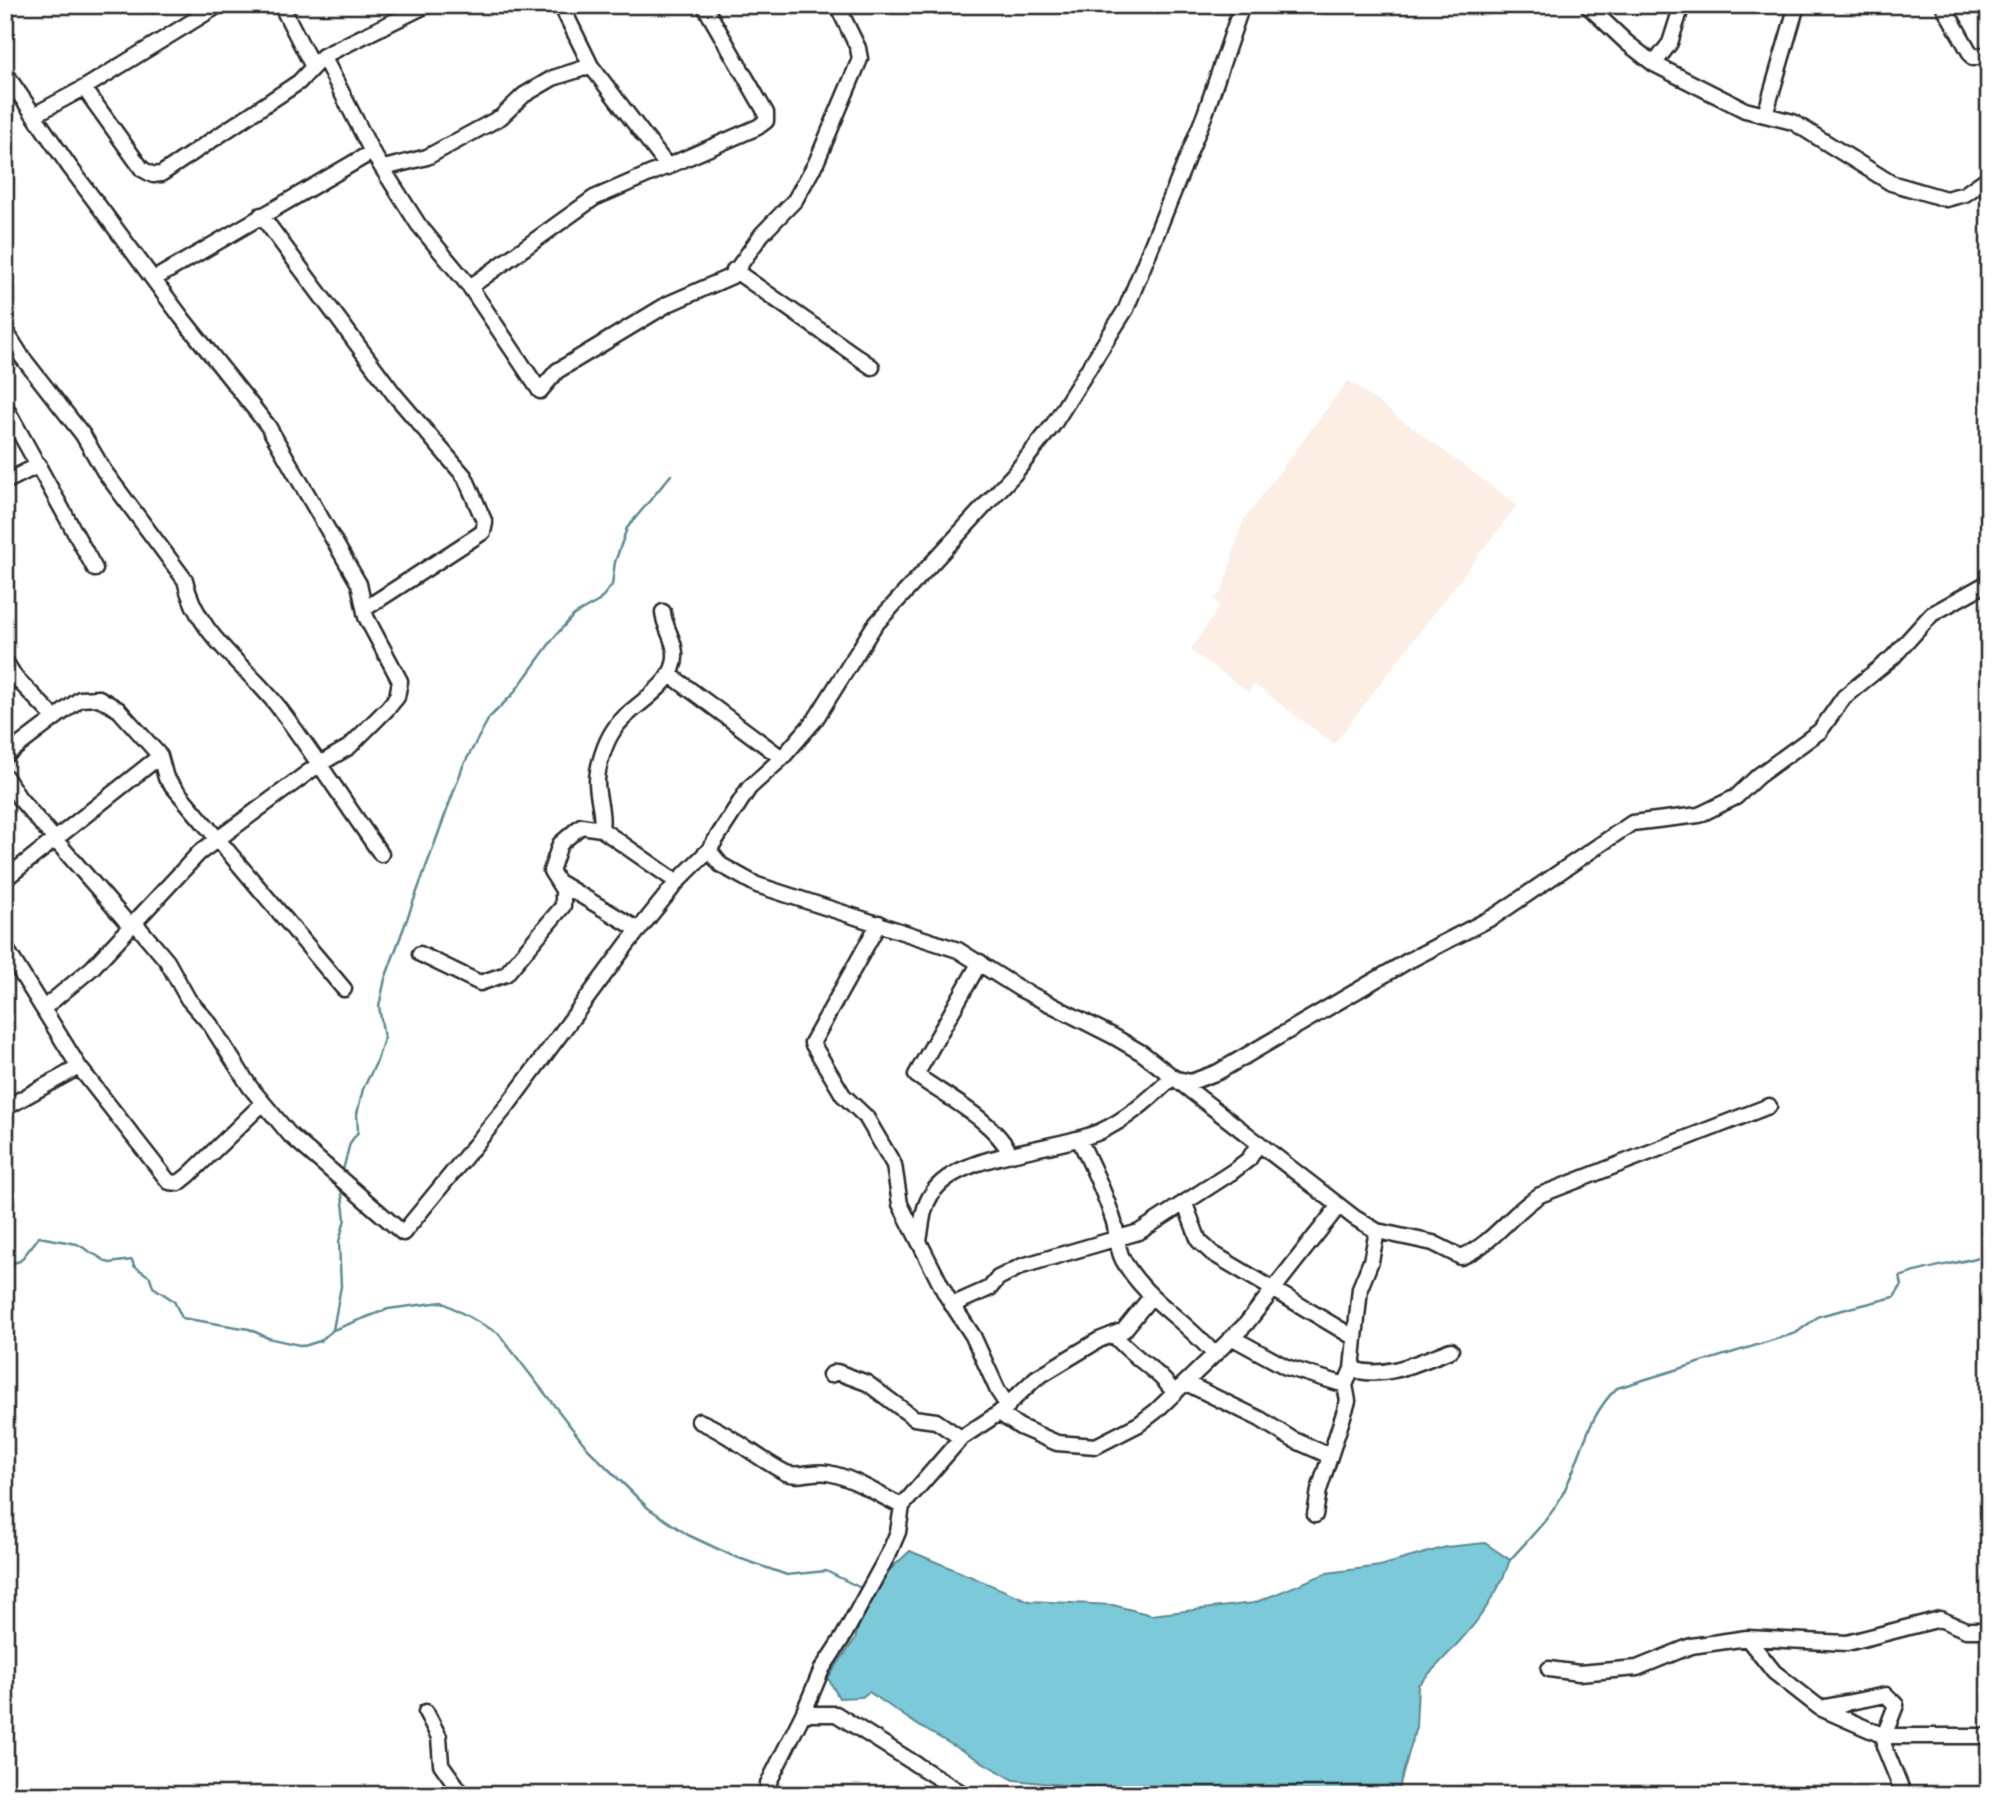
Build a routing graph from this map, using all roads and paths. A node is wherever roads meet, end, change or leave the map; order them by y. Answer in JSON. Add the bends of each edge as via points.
{"nodes":[{"id":1,"x":219,"y":5,"type":"edge"},
{"id":2,"x":281,"y":5,"type":"edge"},
{"id":3,"x":427,"y":5,"type":"edge"},
{"id":4,"x":561,"y":5,"type":"edge"},
{"id":5,"x":704,"y":5,"type":"edge"},
{"id":6,"x":837,"y":5,"type":"edge"},
{"id":7,"x":1242,"y":5,"type":"edge"},
{"id":8,"x":1587,"y":5,"type":"edge"},
{"id":9,"x":1682,"y":5,"type":"edge"},
{"id":10,"x":1797,"y":5,"type":"edge"},
{"id":11,"x":1943,"y":5,"type":"edge"},
{"id":12,"x":1989,"y":53,"type":"edge"},
{"id":13,"x":318,"y":62,"type":"junction"},
{"id":14,"x":1654,"y":64,"type":"junction"},
{"id":15,"x":591,"y":66,"type":"junction"},
{"id":16,"x":5,"y":73,"type":"edge"},
{"id":17,"x":84,"y":88,"type":"junction"},
{"id":18,"x":34,"y":115,"type":"junction"},
{"id":19,"x":1765,"y":115,"type":"junction"},
{"id":20,"x":372,"y":152,"type":"junction"},
{"id":21,"x":668,"y":167,"type":"junction"},
{"id":22,"x":384,"y":168,"type":"junction"},
{"id":23,"x":1989,"y":177,"type":"edge"},
{"id":24,"x":261,"y":215,"type":"junction"},
{"id":25,"x":734,"y":270,"type":"junction"},
{"id":26,"x":154,"y":279,"type":"junction"},
{"id":27,"x":470,"y":287,"type":"junction"},
{"id":28,"x":5,"y":330,"type":"edge"},
{"id":29,"x":873,"y":367,"type":"dead end"},
{"id":30,"x":5,"y":407,"type":"edge"},
{"id":31,"x":39,"y":465,"type":"junction"},
{"id":32,"x":5,"y":482,"type":"edge"},
{"id":33,"x":95,"y":569,"type":"dead end"},
{"id":34,"x":1989,"y":582,"type":"edge"},
{"id":35,"x":366,"y":608,"type":"junction"},
{"id":36,"x":663,"y":612,"type":"dead end"},
{"id":37,"x":5,"y":662,"type":"edge"},
{"id":38,"x":669,"y":674,"type":"junction"},
{"id":39,"x":54,"y":717,"type":"junction"},
{"id":40,"x":5,"y":756,"type":"edge"},
{"id":41,"x":160,"y":756,"type":"junction"},
{"id":42,"x":782,"y":758,"type":"junction"},
{"id":43,"x":318,"y":765,"type":"junction"},
{"id":44,"x":5,"y":776,"type":"edge"},
{"id":45,"x":601,"y":829,"type":"junction"},
{"id":46,"x":53,"y":838,"type":"junction"},
{"id":47,"x":219,"y":838,"type":"junction"},
{"id":48,"x":709,"y":850,"type":"junction"},
{"id":49,"x":381,"y":854,"type":"dead end"},
{"id":50,"x":5,"y":879,"type":"edge"},
{"id":51,"x":677,"y":882,"type":"junction"},
{"id":52,"x":561,"y":883,"type":"junction"},
{"id":53,"x":879,"y":923,"type":"junction"},
{"id":54,"x":133,"y":925,"type":"junction"},
{"id":55,"x":639,"y":930,"type":"junction"},
{"id":56,"x":5,"y":947,"type":"edge"},
{"id":57,"x":420,"y":954,"type":"dead end"},
{"id":58,"x":980,"y":962,"type":"junction"},
{"id":59,"x":344,"y":989,"type":"dead end"},
{"id":60,"x":45,"y":1007,"type":"junction"},
{"id":61,"x":79,"y":1067,"type":"junction"},
{"id":62,"x":1172,"y":1077,"type":"junction"},
{"id":63,"x":262,"y":1102,"type":"junction"},
{"id":64,"x":1769,"y":1106,"type":"dead end"},
{"id":65,"x":5,"y":1108,"type":"edge"},
{"id":66,"x":1079,"y":1139,"type":"junction"},
{"id":67,"x":1259,"y":1143,"type":"junction"},
{"id":68,"x":1010,"y":1153,"type":"junction"},
{"id":69,"x":1185,"y":1204,"type":"junction"},
{"id":70,"x":1338,"y":1207,"type":"junction"},
{"id":71,"x":1377,"y":1231,"type":"junction"},
{"id":72,"x":919,"y":1241,"type":"junction"},
{"id":73,"x":1115,"y":1241,"type":"junction"},
{"id":74,"x":1272,"y":1290,"type":"junction"},
{"id":75,"x":1150,"y":1298,"type":"junction"},
{"id":76,"x":952,"y":1305,"type":"junction"},
{"id":77,"x":1115,"y":1336,"type":"junction"},
{"id":78,"x":1233,"y":1338,"type":"junction"},
{"id":79,"x":1355,"y":1338,"type":"junction"},
{"id":80,"x":1451,"y":1350,"type":"dead end"},
{"id":81,"x":1213,"y":1353,"type":"junction"},
{"id":82,"x":1352,"y":1369,"type":"junction"},
{"id":83,"x":830,"y":1375,"type":"dead end"},
{"id":84,"x":1186,"y":1383,"type":"junction"},
{"id":85,"x":1345,"y":1385,"type":"junction"},
{"id":86,"x":1174,"y":1393,"type":"junction"},
{"id":87,"x":1004,"y":1410,"type":"junction"},
{"id":88,"x":699,"y":1421,"type":"dead end"},
{"id":89,"x":961,"y":1438,"type":"junction"},
{"id":90,"x":1330,"y":1456,"type":"junction"},
{"id":91,"x":902,"y":1506,"type":"junction"},
{"id":92,"x":1315,"y":1516,"type":"dead end"},
{"id":93,"x":1989,"y":1630,"type":"edge"},
{"id":94,"x":1746,"y":1638,"type":"junction"},
{"id":95,"x":1549,"y":1669,"type":"dead end"},
{"id":96,"x":1820,"y":1709,"type":"junction"},
{"id":97,"x":426,"y":1712,"type":"dead end"},
{"id":98,"x":803,"y":1714,"type":"junction"},
{"id":99,"x":1884,"y":1736,"type":"junction"},
{"id":100,"x":1989,"y":1736,"type":"edge"},
{"id":101,"x":768,"y":1789,"type":"edge"},
{"id":102,"x":463,"y":1795,"type":"edge"},
{"id":103,"x":754,"y":1795,"type":"edge"},
{"id":104,"x":965,"y":1795,"type":"edge"},
{"id":105,"x":1904,"y":1795,"type":"edge"}],
"edges":[{"from":1,"to":17,"type":"street"},
{"from":2,"to":13,"type":"street"},
{"from":3,"to":13,"type":"street"},
{"from":4,"to":15,"type":"street"},
{"from":5,"to":21,"type":"street","via":[[768,118],[758,127]]},
{"from":6,"to":25,"type":"street","via":[[860,59],[795,200]]},
{"from":7,"to":42,"type":"street","via":[[1205,114],[1115,332],[1015,473],[874,626],[815,720]]},
{"from":8,"to":14,"type":"street"},
{"from":9,"to":14,"type":"street","via":[[1670,43]]},
{"from":10,"to":19,"type":"street"},
{"from":11,"to":12,"type":"street","via":[[1973,58]]},
{"from":13,"to":17,"type":"street","via":[[299,82],[153,175],[142,169]]},
{"from":13,"to":20,"type":"street"},
{"from":14,"to":19,"type":"street","via":[[1745,110]]},
{"from":15,"to":21,"type":"street"},
{"from":15,"to":22,"type":"street","via":[[553,78],[500,117],[427,157]]},
{"from":16,"to":18,"type":"street"},
{"from":17,"to":18,"type":"street"},
{"from":18,"to":26,"type":"street"},
{"from":19,"to":23,"type":"street","via":[[1793,122],[1860,167],[1913,191],[1946,199],[1965,194]]},
{"from":20,"to":22,"type":"street"},
{"from":20,"to":24,"type":"street"},
{"from":21,"to":27,"type":"street","via":[[594,198]]},
{"from":22,"to":27,"type":"street","via":[[418,224]]},
{"from":24,"to":26,"type":"street"},
{"from":24,"to":35,"type":"street","via":[[387,385],[465,477],[485,523],[484,532]]},
{"from":25,"to":27,"type":"street","via":[[732,276],[677,299],[557,371],[540,391]]},
{"from":25,"to":29,"type":"street"},
{"from":26,"to":35,"type":"street","via":[[290,460],[359,584]]},
{"from":28,"to":43,"type":"street","via":[[185,580],[203,626],[264,689]]},
{"from":30,"to":31,"type":"street"},
{"from":31,"to":32,"type":"street"},
{"from":31,"to":33,"type":"street"},
{"from":34,"to":62,"type":"street","via":[[1932,614],[1893,657],[1844,697],[1820,731],[1736,797],[1699,815],[1632,823],[1495,916],[1218,1072],[1191,1082]]},
{"from":35,"to":43,"type":"street","via":[[366,617],[399,675],[399,691],[349,747]]},
{"from":36,"to":38,"type":"street","via":[[675,652]]},
{"from":37,"to":39,"type":"street"},
{"from":38,"to":42,"type":"street"},
{"from":38,"to":45,"type":"street","via":[[612,731],[598,771],[604,813]]},
{"from":39,"to":40,"type":"street"},
{"from":39,"to":41,"type":"street","via":[[80,699],[99,698],[119,710]]},
{"from":41,"to":46,"type":"street"},
{"from":41,"to":47,"type":"street","via":[[166,778]]},
{"from":42,"to":48,"type":"street","via":[[749,788]]},
{"from":43,"to":47,"type":"street"},
{"from":43,"to":49,"type":"street"},
{"from":44,"to":46,"type":"street"},
{"from":45,"to":51,"type":"street"},
{"from":45,"to":52,"type":"street","via":[[581,826],[560,844],[551,870]]},
{"from":46,"to":50,"type":"street"},
{"from":46,"to":54,"type":"street"},
{"from":47,"to":54,"type":"street","via":[[199,853]]},
{"from":47,"to":59,"type":"street"},
{"from":48,"to":51,"type":"street"},
{"from":48,"to":53,"type":"street","via":[[721,865],[757,885]]},
{"from":51,"to":55,"type":"street"},
{"from":52,"to":55,"type":"street"},
{"from":52,"to":57,"type":"street","via":[[563,906],[506,974],[480,983]]},
{"from":53,"to":58,"type":"street"},
{"from":53,"to":72,"type":"street","via":[[812,1044],[843,1096],[866,1117],[894,1165],[900,1204]]},
{"from":54,"to":60,"type":"street","via":[[92,968]]},
{"from":54,"to":63,"type":"street","via":[[167,961],[188,999]]},
{"from":55,"to":63,"type":"street","via":[[507,1106],[403,1233],[290,1135]]},
{"from":56,"to":60,"type":"street"},
{"from":58,"to":62,"type":"street","via":[[1020,989],[1113,1036]]},
{"from":58,"to":68,"type":"street","via":[[916,1075],[979,1119]]},
{"from":60,"to":61,"type":"street"},
{"from":61,"to":63,"type":"street","via":[[169,1182],[179,1183],[189,1175]]},
{"from":61,"to":65,"type":"street"},
{"from":62,"to":66,"type":"street","via":[[1135,1112]]},
{"from":62,"to":67,"type":"street"},
{"from":64,"to":71,"type":"street","via":[[1539,1195],[1478,1250],[1461,1257],[1433,1243]]},
{"from":66,"to":68,"type":"street"},
{"from":66,"to":73,"type":"street","via":[[1101,1181]]},
{"from":67,"to":69,"type":"street","via":[[1249,1158]]},
{"from":67,"to":70,"type":"street"},
{"from":68,"to":72,"type":"street","via":[[945,1179],[924,1209]]},
{"from":69,"to":73,"type":"street"},
{"from":69,"to":74,"type":"street","via":[[1199,1241]]},
{"from":70,"to":71,"type":"street"},
{"from":70,"to":74,"type":"street"},
{"from":71,"to":79,"type":"street","via":[[1360,1288]]},
{"from":72,"to":76,"type":"street"},
{"from":73,"to":75,"type":"street"},
{"from":73,"to":76,"type":"street","via":[[1023,1266]]},
{"from":74,"to":78,"type":"street"},
{"from":74,"to":79,"type":"street"},
{"from":75,"to":77,"type":"street"},
{"from":75,"to":81,"type":"street","via":[[1186,1323]]},
{"from":76,"to":87,"type":"street","via":[[974,1336]]},
{"from":77,"to":86,"type":"street"},
{"from":77,"to":87,"type":"street","via":[[1099,1339],[1037,1378]]},
{"from":78,"to":81,"type":"street"},
{"from":78,"to":85,"type":"street","via":[[1286,1367]]},
{"from":79,"to":82,"type":"street"},
{"from":80,"to":82,"type":"street","via":[[1389,1373],[1370,1375]]},
{"from":81,"to":84,"type":"street"},
{"from":82,"to":85,"type":"street"},
{"from":83,"to":89,"type":"street","via":[[837,1372],[867,1383],[914,1418],[936,1421]]},
{"from":84,"to":86,"type":"street"},
{"from":84,"to":90,"type":"street"},
{"from":85,"to":90,"type":"street","via":[[1348,1401]]},
{"from":86,"to":87,"type":"street","via":[[1139,1424],[1096,1446],[1057,1443],[1020,1427]]},
{"from":87,"to":89,"type":"street"},
{"from":88,"to":91,"type":"street","via":[[788,1474],[811,1471],[848,1478]]},
{"from":89,"to":91,"type":"street"},
{"from":90,"to":92,"type":"street"},
{"from":91,"to":98,"type":"street","via":[[898,1532],[822,1669]]},
{"from":93,"to":94,"type":"street","via":[[1966,1630],[1940,1619],[1847,1643]]},
{"from":94,"to":95,"type":"street","via":[[1691,1646],[1637,1668],[1579,1673]]},
{"from":94,"to":96,"type":"street","via":[[1774,1672]]},
{"from":96,"to":99,"type":"street"},
{"from":96,"to":99,"type":"street","via":[[1886,1695],[1896,1706]]},
{"from":97,"to":102,"type":"street","via":[[439,1738],[441,1765]]},
{"from":98,"to":101,"type":"street"},
{"from":98,"to":104,"type":"street","via":[[836,1714]]},
{"from":99,"to":100,"type":"street"},
{"from":99,"to":105,"type":"street","via":[[1886,1759]]},
{"from":101,"to":103,"type":"street"}]}
